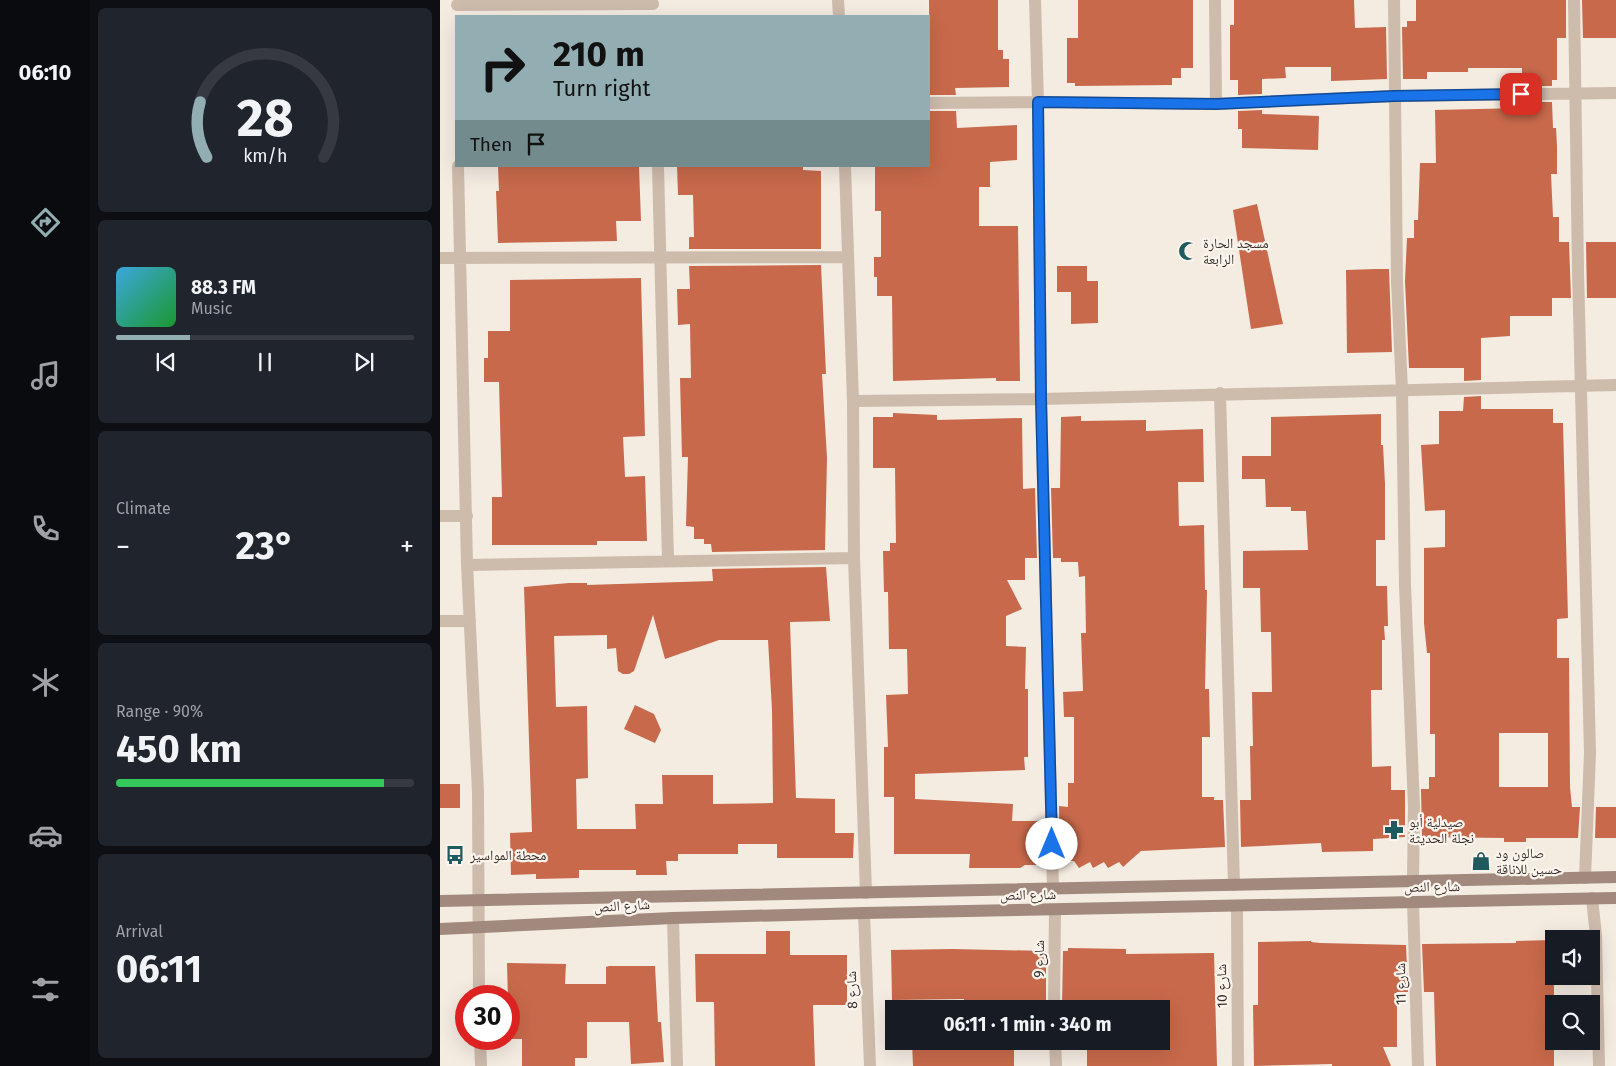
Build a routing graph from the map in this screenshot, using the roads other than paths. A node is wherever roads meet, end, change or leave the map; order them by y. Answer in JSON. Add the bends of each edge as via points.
{"nodes":[{"id":1,"x":838,"y":0,"type":"edge"},
{"id":2,"x":1035,"y":0,"type":"edge"},
{"id":3,"x":1214,"y":0,"type":"edge"},
{"id":4,"x":1394,"y":0,"type":"edge"},
{"id":5,"x":1574,"y":0,"type":"edge"},
{"id":6,"x":457,"y":7,"type":"edge"},
{"id":7,"x":653,"y":7,"type":"edge"},
{"id":8,"x":839,"y":15,"type":"edge"},
{"id":9,"x":1616,"y":92,"type":"edge"},
{"id":10,"x":1575,"y":93,"type":"junction"},
{"id":11,"x":1394,"y":96,"type":"junction"},
{"id":12,"x":1038,"y":102,"type":"junction"},
{"id":13,"x":930,"y":103,"type":"edge"},
{"id":14,"x":1216,"y":104,"type":"junction"},
{"id":15,"x":458,"y":167,"type":"edge"},
{"id":16,"x":658,"y":167,"type":"edge"},
{"id":17,"x":845,"y":167,"type":"edge"},
{"id":18,"x":848,"y":257,"type":"junction"},
{"id":19,"x":440,"y":258,"type":"edge"},
{"id":20,"x":459,"y":258,"type":"junction"},
{"id":21,"x":661,"y":258,"type":"junction"},
{"id":22,"x":1616,"y":385,"type":"edge"},
{"id":23,"x":1582,"y":386,"type":"junction"},
{"id":24,"x":1402,"y":390,"type":"junction"},
{"id":25,"x":1220,"y":393,"type":"junction"},
{"id":26,"x":1041,"y":399,"type":"junction"},
{"id":27,"x":853,"y":400,"type":"junction"},
{"id":28,"x":440,"y":516,"type":"edge"},
{"id":29,"x":467,"y":516,"type":"junction"},
{"id":30,"x":854,"y":558,"type":"junction"},
{"id":31,"x":668,"y":561,"type":"junction"},
{"id":32,"x":467,"y":565,"type":"junction"},
{"id":33,"x":440,"y":621,"type":"edge"},
{"id":34,"x":470,"y":621,"type":"junction"},
{"id":35,"x":1616,"y":877,"type":"edge"},
{"id":36,"x":1585,"y":878,"type":"junction"},
{"id":37,"x":1413,"y":880,"type":"junction"},
{"id":38,"x":1234,"y":885,"type":"junction"},
{"id":39,"x":1054,"y":888,"type":"junction"},
{"id":40,"x":866,"y":893,"type":"junction"},
{"id":41,"x":1592,"y":898,"type":"junction"},
{"id":42,"x":1616,"y":898,"type":"edge"},
{"id":43,"x":478,"y":900,"type":"junction"},
{"id":44,"x":440,"y":901,"type":"edge"},
{"id":45,"x":1413,"y":902,"type":"junction"},
{"id":46,"x":1237,"y":906,"type":"junction"},
{"id":47,"x":1055,"y":910,"type":"junction"},
{"id":48,"x":864,"y":913,"type":"junction"},
{"id":49,"x":672,"y":918,"type":"junction"},
{"id":50,"x":478,"y":928,"type":"junction"},
{"id":51,"x":440,"y":929,"type":"edge"},
{"id":52,"x":479,"y":985,"type":"edge"},
{"id":53,"x":1054,"y":1000,"type":"edge"},
{"id":54,"x":480,"y":1050,"type":"edge"},
{"id":55,"x":1055,"y":1050,"type":"edge"},
{"id":56,"x":481,"y":1066,"type":"edge"},
{"id":57,"x":678,"y":1066,"type":"edge"},
{"id":58,"x":870,"y":1066,"type":"edge"},
{"id":59,"x":1056,"y":1066,"type":"edge"},
{"id":60,"x":1238,"y":1066,"type":"edge"},
{"id":61,"x":1418,"y":1066,"type":"edge"},
{"id":62,"x":1599,"y":1066,"type":"edge"}],
"edges":[{"from":1,"to":8,"type":"street"},
{"from":2,"to":12,"type":"street"},
{"from":3,"to":14,"type":"street"},
{"from":4,"to":11,"type":"street"},
{"from":5,"to":10,"type":"street"},
{"from":6,"to":7,"type":"street"},
{"from":9,"to":10,"type":"street"},
{"from":10,"to":11,"type":"street"},
{"from":10,"to":23,"type":"street"},
{"from":11,"to":14,"type":"street"},
{"from":11,"to":24,"type":"street"},
{"from":12,"to":13,"type":"street"},
{"from":12,"to":14,"type":"street"},
{"from":12,"to":26,"type":"street"},
{"from":15,"to":20,"type":"street"},
{"from":16,"to":21,"type":"street"},
{"from":17,"to":18,"type":"street"},
{"from":18,"to":21,"type":"street"},
{"from":18,"to":27,"type":"street"},
{"from":19,"to":20,"type":"street"},
{"from":20,"to":21,"type":"street"},
{"from":20,"to":29,"type":"street"},
{"from":21,"to":31,"type":"street"},
{"from":22,"to":23,"type":"street"},
{"from":23,"to":24,"type":"street"},
{"from":23,"to":36,"type":"street","via":[[1590,753]]},
{"from":24,"to":25,"type":"street"},
{"from":24,"to":37,"type":"street","via":[[1405,585],[1414,807]]},
{"from":25,"to":26,"type":"street"},
{"from":25,"to":38,"type":"street"},
{"from":26,"to":27,"type":"street"},
{"from":26,"to":39,"type":"street"},
{"from":27,"to":30,"type":"street"},
{"from":28,"to":29,"type":"street"},
{"from":29,"to":32,"type":"street"},
{"from":30,"to":31,"type":"street"},
{"from":30,"to":40,"type":"street"},
{"from":31,"to":32,"type":"street"},
{"from":32,"to":34,"type":"street"},
{"from":33,"to":34,"type":"street"},
{"from":34,"to":43,"type":"street","via":[[478,792]]},
{"from":35,"to":36,"type":"main road","name":"شارع النص"},
{"from":36,"to":37,"type":"main road","name":"شارع النص"},
{"from":37,"to":38,"type":"main road","name":"شارع النص"},
{"from":38,"to":39,"type":"main road","name":"شارع النص"},
{"from":39,"to":40,"type":"main road","name":"شارع النص"},
{"from":40,"to":43,"type":"main road","name":"شارع النص"},
{"from":41,"to":42,"type":"main road","name":"شارع النص"},
{"from":41,"to":45,"type":"main road","name":"شارع النص"},
{"from":41,"to":62,"type":"street"},
{"from":43,"to":44,"type":"main road","name":"شارع النص"},
{"from":43,"to":50,"type":"street"},
{"from":45,"to":46,"type":"main road","name":"شارع النص"},
{"from":45,"to":61,"type":"street","name":"شارع 11"},
{"from":46,"to":47,"type":"main road","name":"شارع النص"},
{"from":46,"to":60,"type":"street","name":"شارع 10"},
{"from":47,"to":48,"type":"main road","name":"شارع النص"},
{"from":47,"to":53,"type":"street","name":"شارع 9"},
{"from":48,"to":49,"type":"main road","name":"شارع النص"},
{"from":48,"to":58,"type":"street","name":"شارع 8"},
{"from":49,"to":50,"type":"main road","name":"شارع النص"},
{"from":49,"to":57,"type":"street"},
{"from":50,"to":51,"type":"main road","name":"شارع النص"},
{"from":50,"to":52,"type":"street"},
{"from":54,"to":56,"type":"street"},
{"from":55,"to":59,"type":"street"}]}
